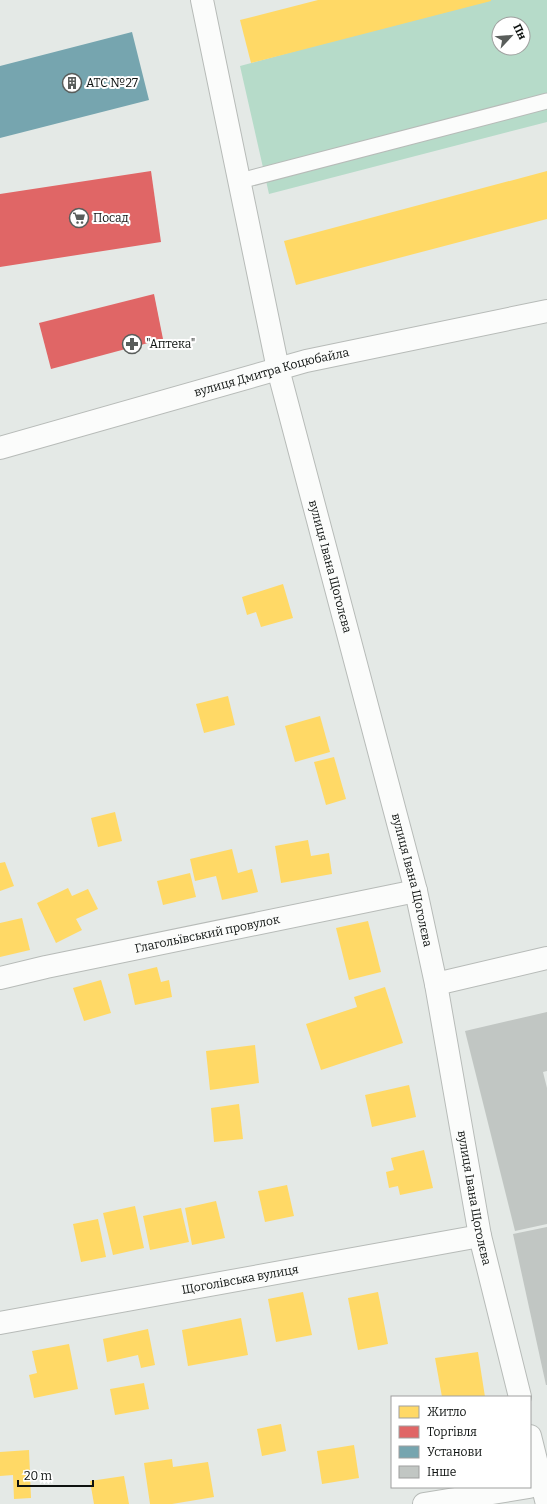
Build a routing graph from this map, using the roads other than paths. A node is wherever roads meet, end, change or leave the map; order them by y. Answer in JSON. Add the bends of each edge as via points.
{"nodes":[{"id":1,"x":202,"y":0,"type":"edge"},
{"id":2,"x":547,"y":101,"type":"edge"},
{"id":3,"x":240,"y":181,"type":"junction"},
{"id":4,"x":547,"y":311,"type":"edge"},
{"id":5,"x":278,"y":369,"type":"junction"},
{"id":6,"x":0,"y":448,"type":"edge"},
{"id":7,"x":416,"y":891,"type":"junction"},
{"id":8,"x":547,"y":958,"type":"edge"},
{"id":9,"x":0,"y":978,"type":"edge"},
{"id":10,"x":436,"y":984,"type":"junction"},
{"id":11,"x":480,"y":1236,"type":"junction"},
{"id":12,"x":0,"y":1323,"type":"edge"},
{"id":13,"x":520,"y":1396,"type":"edge"},
{"id":14,"x":531,"y":1444,"type":"edge"},
{"id":15,"x":537,"y":1491,"type":"edge"},
{"id":16,"x":424,"y":1504,"type":"edge"}],
"edges":[{"from":1,"to":3,"type":"street","name":"вулиця Івана Щоголєва"},
{"from":2,"to":3,"type":"lane"},
{"from":3,"to":5,"type":"street","name":"вулиця Івана Щоголєва"},
{"from":4,"to":5,"type":"street","name":"вулиця Дмитра Коцюбайла"},
{"from":5,"to":6,"type":"street","name":"вулиця Дмитра Коцюбайла"},
{"from":5,"to":7,"type":"street","name":"вулиця Івана Щоголєва"},
{"from":7,"to":9,"type":"street","name":"Глагольївський провулок"},
{"from":7,"to":10,"type":"street","name":"вулиця Івана Щоголєва"},
{"from":8,"to":10,"type":"street"},
{"from":10,"to":11,"type":"street","name":"вулиця Івана Щоголєва"},
{"from":11,"to":12,"type":"street","name":"Щоголівська вулиця"},
{"from":11,"to":13,"type":"street","name":"вулиця Івана Щоголєва"},
{"from":14,"to":15,"type":"street"},
{"from":15,"to":16,"type":"street"}]}
